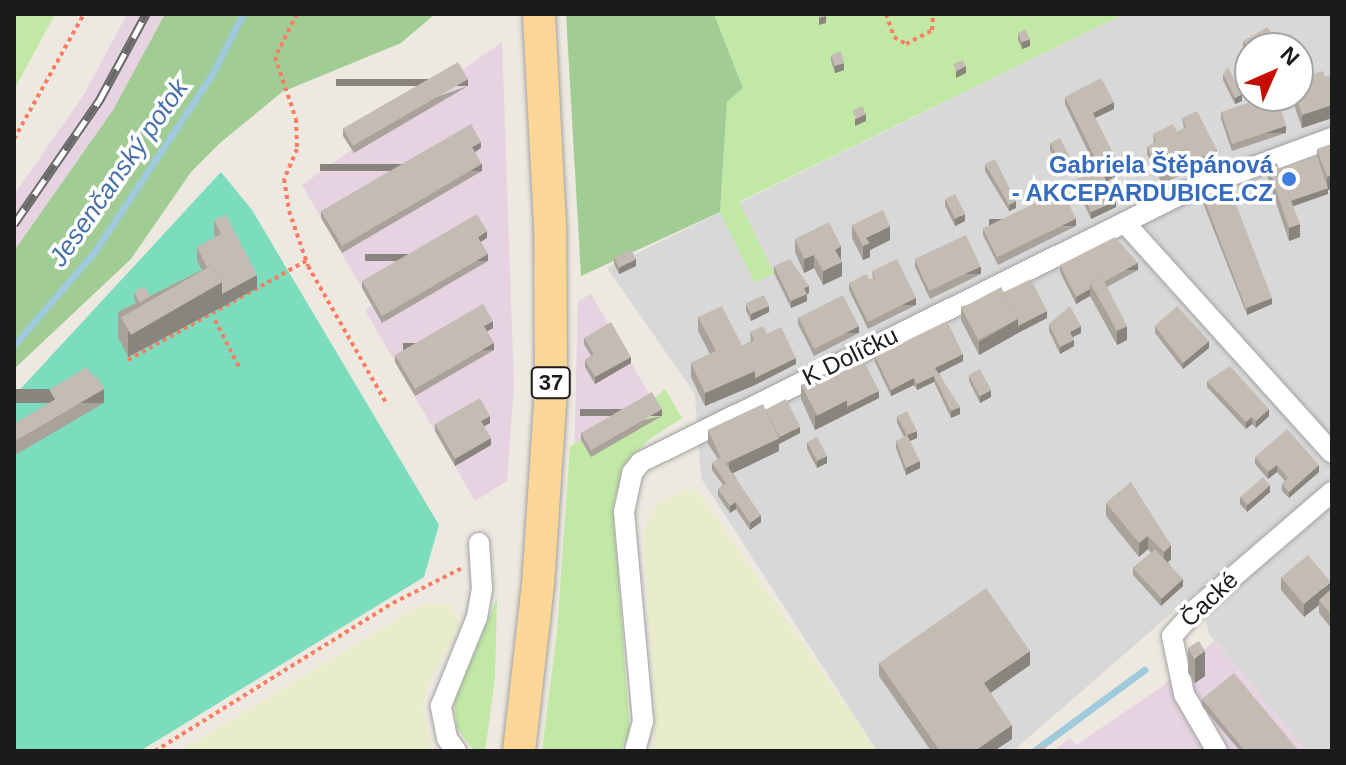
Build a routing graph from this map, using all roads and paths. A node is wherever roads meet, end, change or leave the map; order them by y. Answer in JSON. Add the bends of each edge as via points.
{"nodes":[{"id":1,"x":84,"y":14,"type":"edge"},
{"id":2,"x":297,"y":14,"type":"edge"},
{"id":3,"x":539,"y":14,"type":"edge"},
{"id":4,"x":886,"y":14,"type":"edge"},
{"id":5,"x":933,"y":14,"type":"edge"},
{"id":6,"x":1332,"y":138,"type":"edge"},
{"id":7,"x":14,"y":139,"type":"edge"},
{"id":8,"x":1125,"y":223,"type":"junction"},
{"id":9,"x":306,"y":261,"type":"junction"},
{"id":10,"x":256,"y":276,"type":"edge"},
{"id":11,"x":262,"y":288,"type":"junction"},
{"id":12,"x":215,"y":320,"type":"dead end"},
{"id":13,"x":128,"y":360,"type":"dead end"},
{"id":14,"x":239,"y":367,"type":"dead end"},
{"id":15,"x":386,"y":403,"type":"dead end"},
{"id":16,"x":1332,"y":453,"type":"edge"},
{"id":17,"x":1332,"y":492,"type":"edge"},
{"id":18,"x":481,"y":550,"type":"joint"},
{"id":19,"x":1205,"y":747,"type":"edge"},
{"id":20,"x":155,"y":751,"type":"edge"},
{"id":21,"x":456,"y":751,"type":"edge"},
{"id":22,"x":519,"y":751,"type":"edge"},
{"id":23,"x":635,"y":751,"type":"edge"}],
"edges":[{"from":1,"to":7,"type":"path"},
{"from":2,"to":9,"type":"path","via":[[275,57],[296,119],[297,149],[284,179]]},
{"from":3,"to":22,"type":"main road","number":"37","via":[[550,225],[551,389],[538,585]]},
{"from":4,"to":5,"type":"path","via":[[894,37],[906,44],[932,30]]},
{"from":6,"to":8,"type":"street","name":"K Dolíčku","via":[[1228,173]]},
{"from":8,"to":16,"type":"street"},
{"from":8,"to":23,"type":"street","name":"K Dolíčku","via":[[641,462],[629,484],[624,512],[643,721]]},
{"from":9,"to":11,"type":"path"},
{"from":9,"to":15,"type":"path"},
{"from":10,"to":11,"type":"path"},
{"from":11,"to":13,"type":"path"},
{"from":12,"to":14,"type":"path"},
{"from":17,"to":19,"type":"street","name":"Čacké","via":[[1197,608],[1172,636],[1184,694]]},
{"from":18,"to":20,"type":"path"},
{"from":18,"to":21,"type":"street","via":[[472,636],[441,706],[447,738]]}]}
